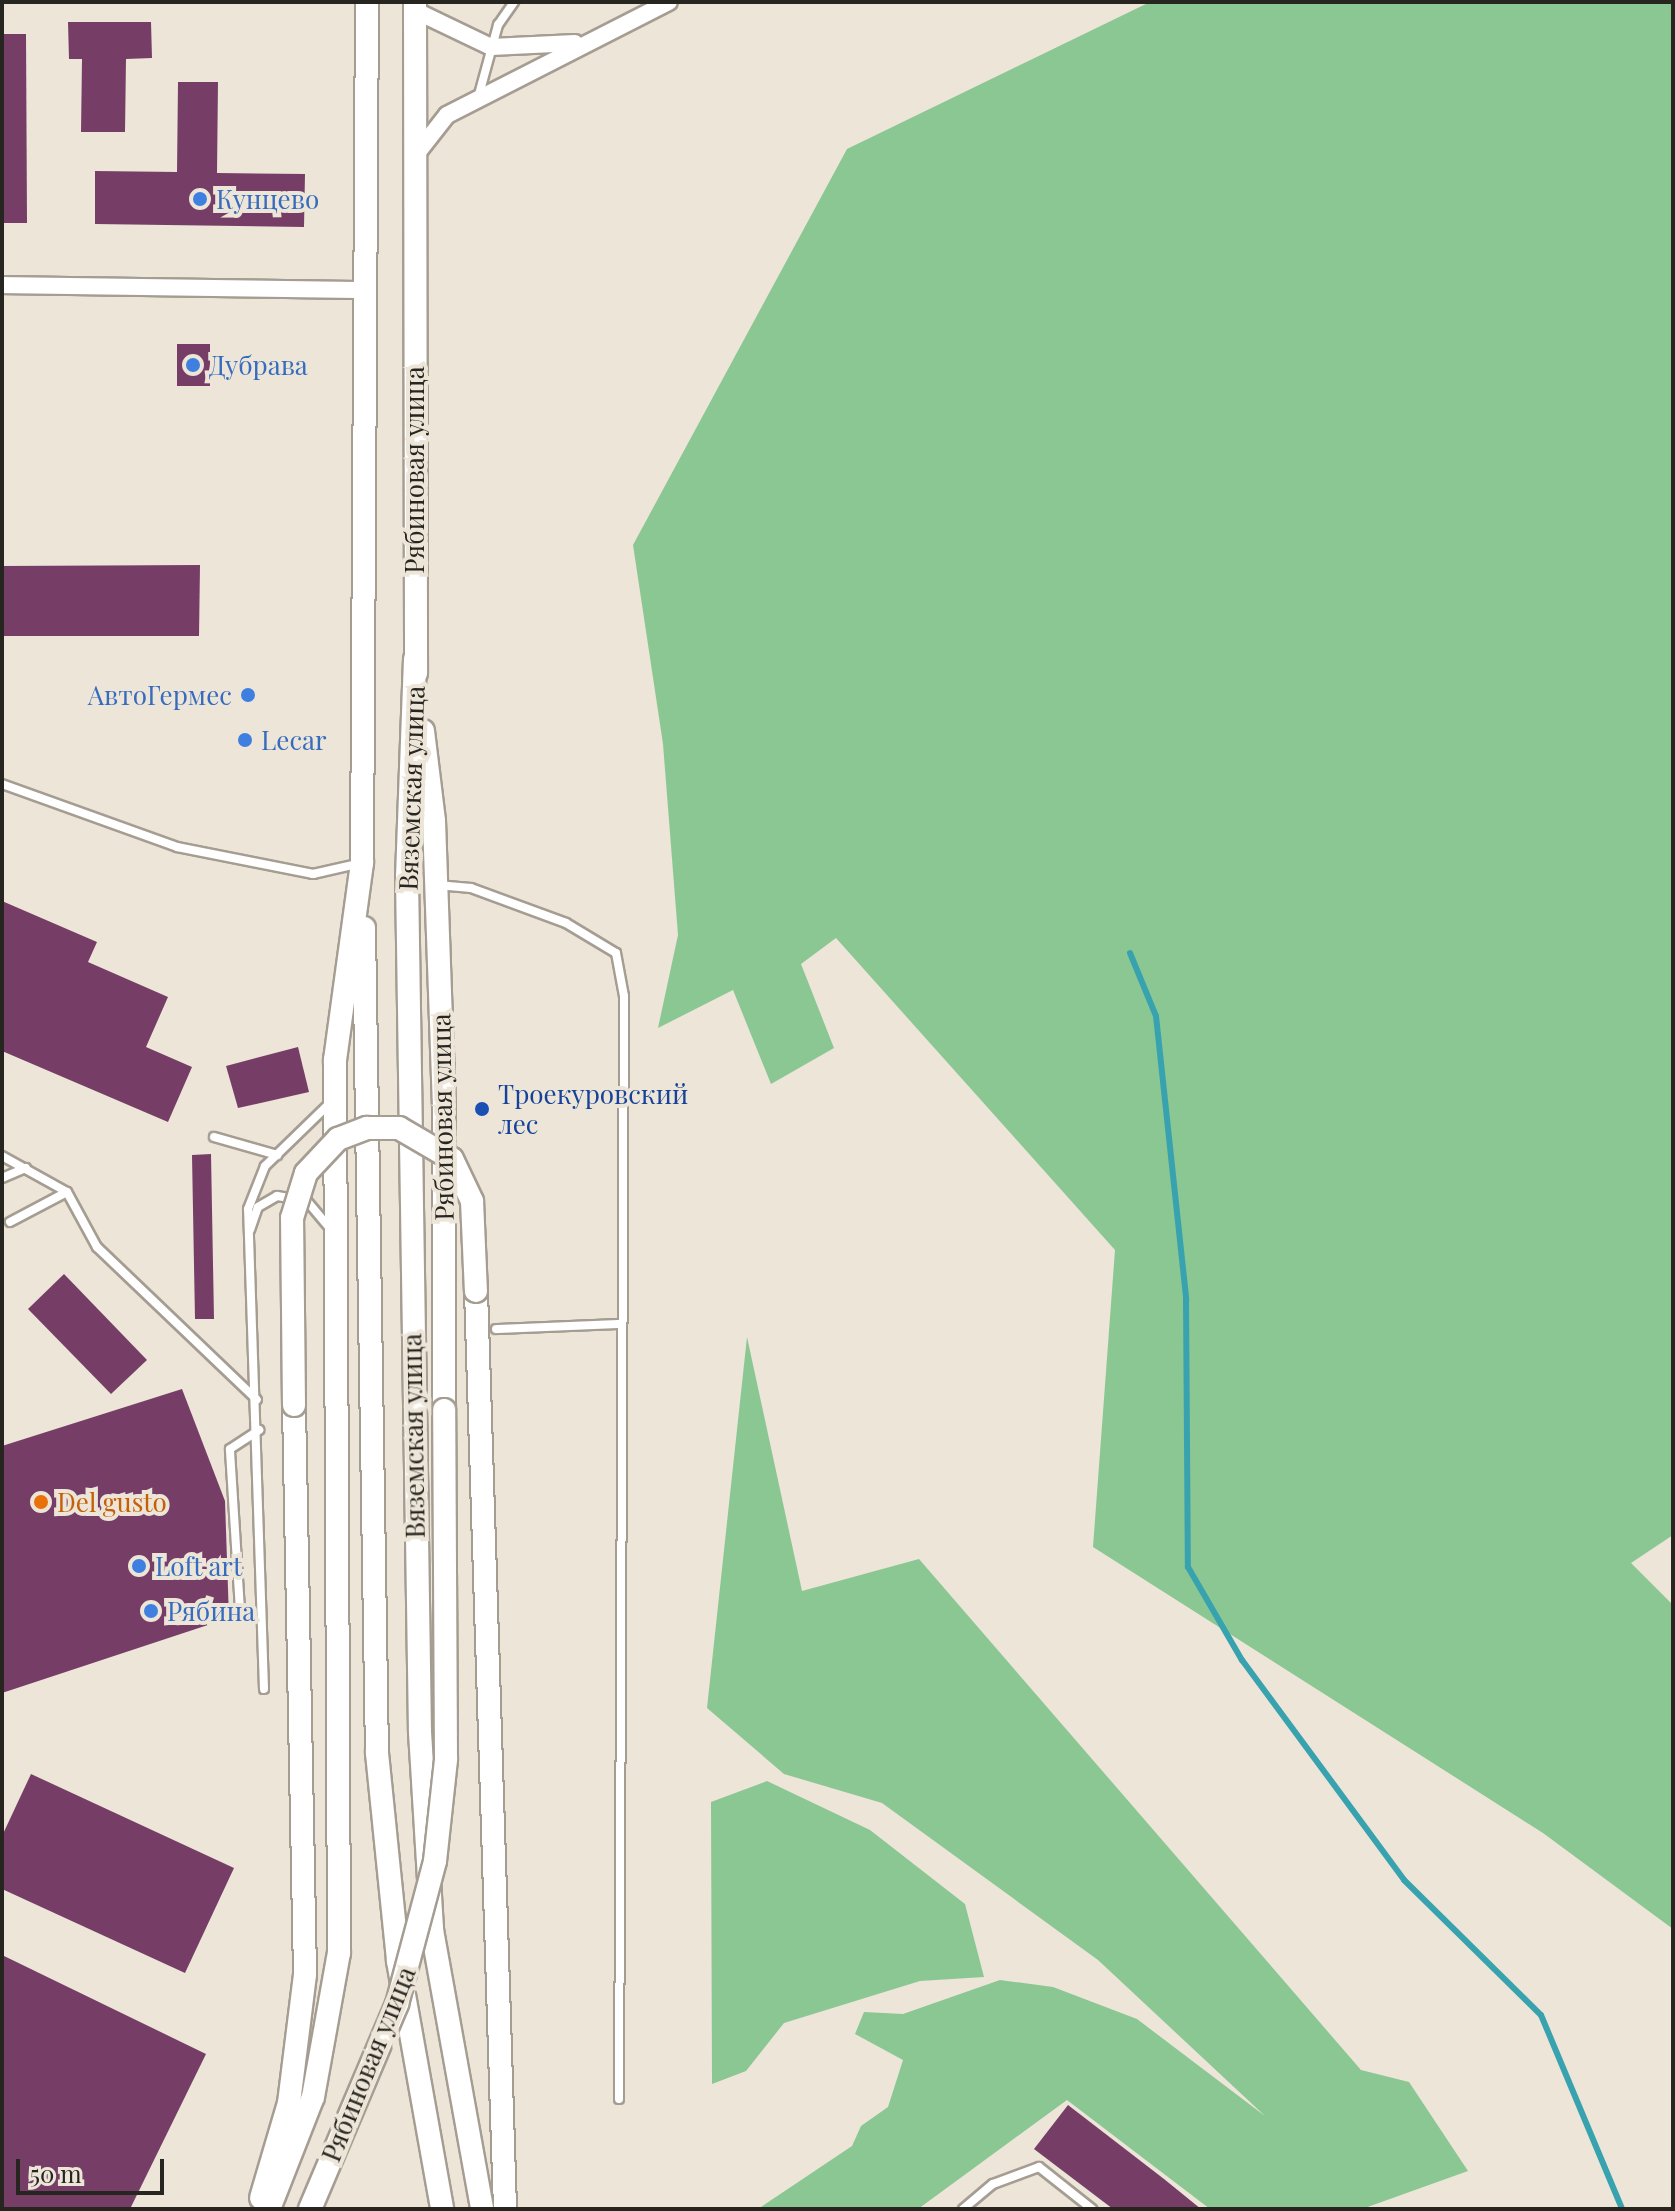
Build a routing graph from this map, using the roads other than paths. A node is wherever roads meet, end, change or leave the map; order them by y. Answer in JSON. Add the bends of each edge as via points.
{"nodes":[{"id":1,"x":367,"y":2,"type":"edge"},
{"id":2,"x":514,"y":2,"type":"edge"},
{"id":3,"x":669,"y":2,"type":"edge"},
{"id":4,"x":416,"y":6,"type":"edge"},
{"id":5,"x":607,"y":33,"type":"junction"},
{"id":6,"x":491,"y":47,"type":"junction"},
{"id":7,"x":478,"y":99,"type":"junction"},
{"id":8,"x":413,"y":169,"type":"junction"},
{"id":9,"x":2,"y":285,"type":"edge"},
{"id":10,"x":367,"y":290,"type":"junction"},
{"id":11,"x":415,"y":659,"type":"junction"},
{"id":12,"x":2,"y":784,"type":"edge"},
{"id":13,"x":362,"y":863,"type":"junction"},
{"id":14,"x":436,"y":885,"type":"junction"},
{"id":15,"x":335,"y":1060,"type":"junction"},
{"id":16,"x":214,"y":1137,"type":"dead end"},
{"id":17,"x":277,"y":1155,"type":"junction"},
{"id":18,"x":2,"y":1156,"type":"edge"},
{"id":19,"x":26,"y":1168,"type":"junction"},
{"id":20,"x":2,"y":1178,"type":"edge"},
{"id":21,"x":67,"y":1192,"type":"junction"},
{"id":22,"x":10,"y":1222,"type":"dead end"},
{"id":23,"x":248,"y":1234,"type":"junction"},
{"id":24,"x":333,"y":1241,"type":"junction"},
{"id":25,"x":620,"y":1324,"type":"junction"},
{"id":26,"x":496,"y":1329,"type":"dead end"},
{"id":27,"x":258,"y":1400,"type":"junction"},
{"id":28,"x":259,"y":1430,"type":"junction"},
{"id":29,"x":240,"y":1610,"type":"dead end"},
{"id":30,"x":264,"y":1689,"type":"dead end"},
{"id":31,"x":619,"y":2099,"type":"dead end"},
{"id":32,"x":258,"y":2209,"type":"edge"},
{"id":33,"x":269,"y":2209,"type":"edge"},
{"id":34,"x":310,"y":2209,"type":"edge"},
{"id":35,"x":442,"y":2209,"type":"edge"},
{"id":36,"x":482,"y":2209,"type":"edge"},
{"id":37,"x":505,"y":2209,"type":"edge"},
{"id":38,"x":963,"y":2209,"type":"edge"},
{"id":39,"x":1092,"y":2209,"type":"edge"}],
"edges":[{"from":1,"to":10,"type":"main road","name":"Рябиновая улица"},
{"from":2,"to":6,"type":"lane"},
{"from":3,"to":5,"type":"street"},
{"from":4,"to":6,"type":"street"},
{"from":4,"to":8,"type":"main road","name":"Рябиновая улица"},
{"from":5,"to":6,"type":"street","via":[[554,48]]},
{"from":5,"to":7,"type":"street"},
{"from":6,"to":7,"type":"lane"},
{"from":7,"to":8,"type":"street","via":[[434,124]]},
{"from":8,"to":11,"type":"main road","name":"Рябиновая улица"},
{"from":9,"to":10,"type":"street"},
{"from":10,"to":13,"type":"main road","name":"Рябиновая улица"},
{"from":11,"to":14,"type":"main road","name":"Рябиновая улица"},
{"from":11,"to":36,"type":"main road","name":"Вяземская улица","via":[[407,877],[420,1732],[432,1930]]},
{"from":12,"to":13,"type":"lane","via":[[177,847],[313,874]]},
{"from":13,"to":15,"type":"main road","name":"Рябиновая улица"},
{"from":13,"to":35,"type":"main road","name":"Вяземская улица","via":[[377,1753],[395,1947]]},
{"from":14,"to":25,"type":"lane","via":[[471,888],[566,923],[616,953],[624,996]]},
{"from":14,"to":34,"type":"main road","name":"Рябиновая улица","bridge":true,"via":[[446,1759],[435,1861],[397,2004]]},
{"from":15,"to":17,"type":"lane","via":[[324,1115]]},
{"from":15,"to":24,"type":"main road","name":"Рябиновая улица"},
{"from":16,"to":17,"type":"lane"},
{"from":17,"to":23,"type":"lane","via":[[252,1191]]},
{"from":18,"to":19,"type":"lane"},
{"from":19,"to":20,"type":"lane"},
{"from":19,"to":21,"type":"lane"},
{"from":21,"to":22,"type":"lane"},
{"from":21,"to":27,"type":"lane","via":[[97,1247]]},
{"from":23,"to":24,"type":"lane","via":[[266,1199],[293,1197],[322,1212]]},
{"from":23,"to":27,"type":"lane"},
{"from":24,"to":33,"type":"main road","name":"Рябиновая улица","via":[[339,1953],[313,2097]]},
{"from":25,"to":26,"type":"lane"},
{"from":25,"to":31,"type":"lane"},
{"from":27,"to":28,"type":"lane"},
{"from":28,"to":29,"type":"lane","via":[[230,1449]]},
{"from":28,"to":30,"type":"lane"},
{"from":32,"to":37,"type":"main road","bridge":true,"via":[[289,2103],[305,1974],[292,1218],[306,1173],[352,1132],[383,1127],[428,1139],[461,1171],[472,1201]]},
{"from":38,"to":39,"type":"lane","via":[[993,2184],[1039,2167]]}]}
